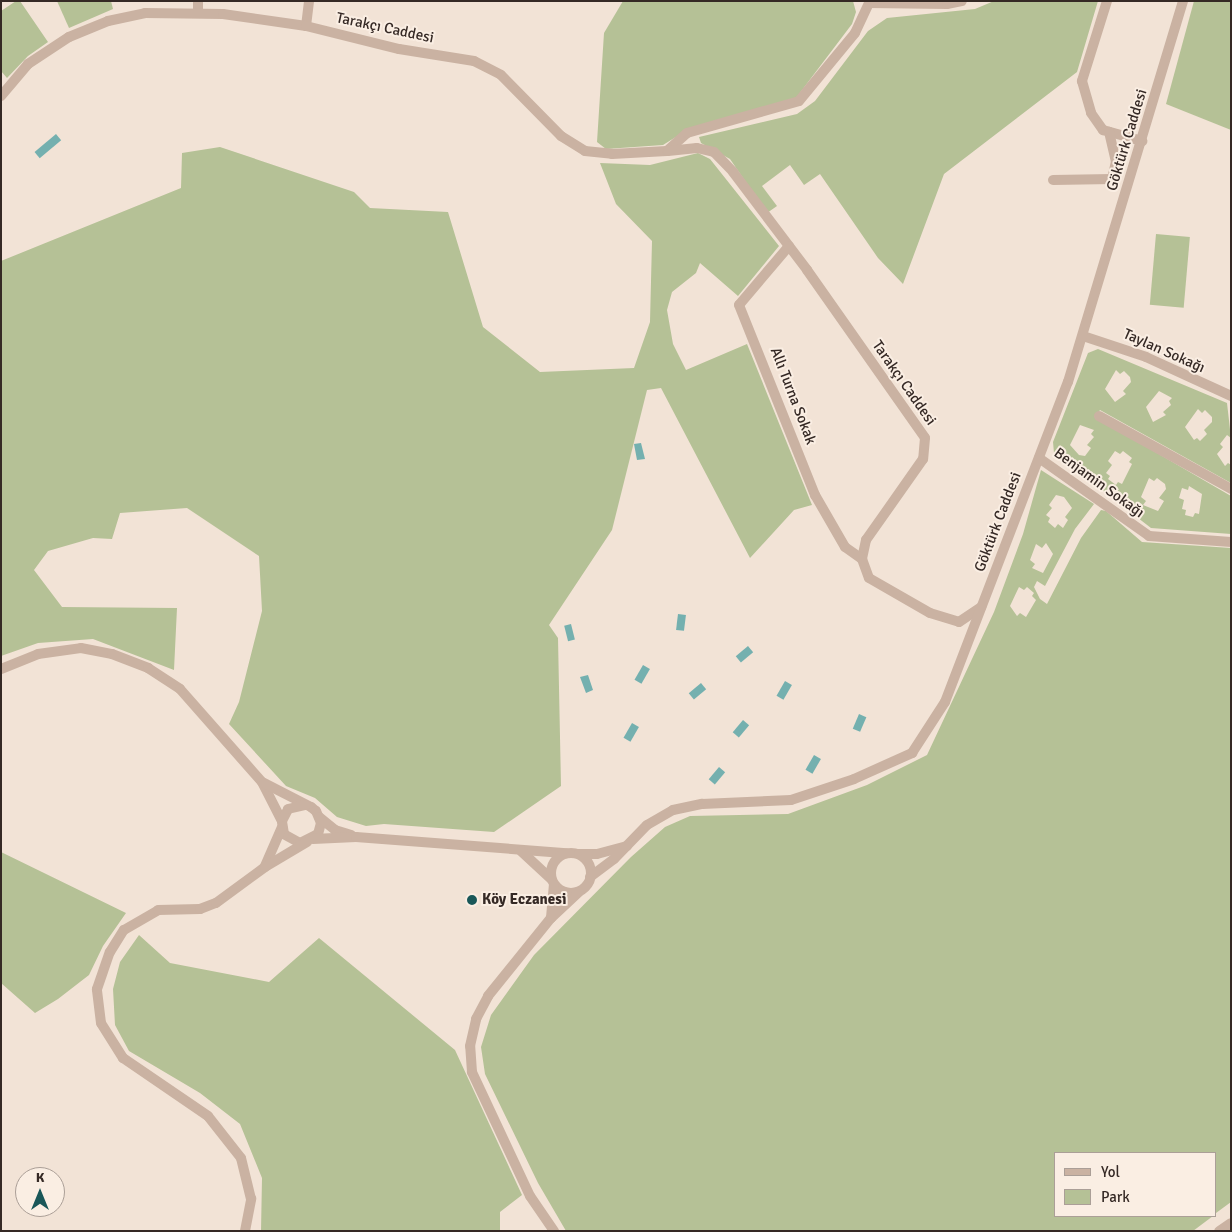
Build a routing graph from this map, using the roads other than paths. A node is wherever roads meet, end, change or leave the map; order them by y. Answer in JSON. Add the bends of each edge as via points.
{"nodes":[{"id":1,"x":198,"y":1,"type":"edge"},
{"id":2,"x":309,"y":1,"type":"edge"},
{"id":3,"x":962,"y":1,"type":"edge"},
{"id":4,"x":1106,"y":1,"type":"edge"},
{"id":5,"x":1183,"y":1,"type":"edge"},
{"id":6,"x":868,"y":2,"type":"edge"},
{"id":7,"x":198,"y":13,"type":"junction"},
{"id":8,"x":306,"y":26,"type":"junction"},
{"id":9,"x":1,"y":96,"type":"edge"},
{"id":10,"x":1109,"y":132,"type":"junction"},
{"id":11,"x":1142,"y":141,"type":"junction"},
{"id":12,"x":667,"y":151,"type":"junction"},
{"id":13,"x":1054,"y":180,"type":"dead end"},
{"id":14,"x":789,"y":246,"type":"junction"},
{"id":15,"x":1083,"y":336,"type":"junction"},
{"id":16,"x":1231,"y":396,"type":"edge"},
{"id":17,"x":1100,"y":416,"type":"dead end"},
{"id":18,"x":1039,"y":458,"type":"junction"},
{"id":19,"x":1231,"y":489,"type":"edge"},
{"id":20,"x":1231,"y":542,"type":"edge"},
{"id":21,"x":862,"y":559,"type":"junction"},
{"id":22,"x":982,"y":606,"type":"junction"},
{"id":23,"x":1,"y":669,"type":"edge"},
{"id":24,"x":262,"y":782,"type":"junction"},
{"id":25,"x":306,"y":805,"type":"junction"},
{"id":26,"x":319,"y":817,"type":"junction"},
{"id":27,"x":282,"y":824,"type":"junction"},
{"id":28,"x":356,"y":837,"type":"junction"},
{"id":29,"x":310,"y":841,"type":"junction"},
{"id":30,"x":628,"y":845,"type":"junction"},
{"id":31,"x":520,"y":850,"type":"junction"},
{"id":32,"x":566,"y":853,"type":"junction"},
{"id":33,"x":579,"y":854,"type":"junction"},
{"id":34,"x":265,"y":867,"type":"junction"},
{"id":35,"x":590,"y":877,"type":"junction"},
{"id":36,"x":553,"y":882,"type":"junction"},
{"id":37,"x":579,"y":892,"type":"junction"},
{"id":38,"x":550,"y":918,"type":"junction"},
{"id":39,"x":1231,"y":1223,"type":"edge"},
{"id":40,"x":245,"y":1231,"type":"edge"},
{"id":41,"x":554,"y":1231,"type":"edge"},
{"id":42,"x":1219,"y":1231,"type":"edge"}],
"edges":[{"from":1,"to":7,"type":"street"},
{"from":2,"to":8,"type":"street"},
{"from":3,"to":6,"type":"street","via":[[947,4]]},
{"from":4,"to":10,"type":"street","via":[[1082,81],[1092,113],[1103,130]]},
{"from":5,"to":11,"type":"street","name":"Göktürk Caddesi"},
{"from":6,"to":12,"type":"street","via":[[855,33],[799,101],[687,133]]},
{"from":7,"to":8,"type":"street","name":"Tarakçı Caddesi"},
{"from":7,"to":9,"type":"street","name":"Tarakçı Caddesi","via":[[145,13],[108,21],[69,37],[28,64]]},
{"from":8,"to":12,"type":"street","name":"Tarakçı Caddesi","via":[[399,49],[474,61],[501,76],[561,136],[585,151],[612,154]]},
{"from":10,"to":11,"type":"street"},
{"from":10,"to":13,"type":"street","via":[[1116,162],[1112,179]]},
{"from":11,"to":15,"type":"street","name":"Göktürk Caddesi"},
{"from":12,"to":14,"type":"street","name":"Tarakçı Caddesi","via":[[697,148],[714,152]]},
{"from":14,"to":21,"type":"street","name":"Allı Turna Sokak","via":[[739,304],[815,495],[845,547]]},
{"from":14,"to":21,"type":"street","name":"Tarakçı Caddesi","via":[[925,438],[923,459],[866,540]]},
{"from":15,"to":16,"type":"street","name":"Taylan Sokağı","via":[[1139,354]]},
{"from":15,"to":18,"type":"street","name":"Göktürk Caddesi"},
{"from":17,"to":19,"type":"street"},
{"from":18,"to":20,"type":"street","name":"Benjamin Sokağı","via":[[1149,536]]},
{"from":18,"to":22,"type":"street","name":"Göktürk Caddesi"},
{"from":21,"to":22,"type":"street","via":[[869,578],[930,613],[959,622]]},
{"from":22,"to":30,"type":"street","name":"Göktürk Caddesi","via":[[945,702],[912,753],[854,779],[791,800],[702,804],[673,810],[647,824]]},
{"from":23,"to":24,"type":"street","via":[[38,654],[81,648],[112,654],[148,668],[180,690]]},
{"from":24,"to":25,"type":"street"},
{"from":24,"to":27,"type":"street"},
{"from":25,"to":26,"type":"street"},
{"from":25,"to":27,"type":"street","via":[[288,809]]},
{"from":26,"to":28,"type":"street","via":[[335,830]]},
{"from":26,"to":29,"type":"street","via":[[320,829]]},
{"from":27,"to":29,"type":"street","via":[[288,839]]},
{"from":27,"to":34,"type":"street"},
{"from":28,"to":29,"type":"street"},
{"from":28,"to":31,"type":"street"},
{"from":29,"to":34,"type":"street"},
{"from":30,"to":33,"type":"street","via":[[597,854]]},
{"from":30,"to":35,"type":"street","name":"Göktürk Caddesi"},
{"from":31,"to":32,"type":"street"},
{"from":31,"to":36,"type":"street"},
{"from":32,"to":33,"type":"street"},
{"from":32,"to":36,"type":"street","via":[[551,866]]},
{"from":33,"to":35,"type":"street","via":[[589,864]]},
{"from":34,"to":40,"type":"street","via":[[216,903],[200,909],[158,910],[124,930],[110,952],[97,989],[101,1023],[123,1058],[208,1116],[241,1158],[251,1200]]},
{"from":35,"to":37,"type":"street"},
{"from":36,"to":37,"type":"street","via":[[565,892]]},
{"from":36,"to":38,"type":"street"},
{"from":37,"to":38,"type":"street"},
{"from":38,"to":41,"type":"street","via":[[488,996],[476,1019],[470,1046],[472,1072],[530,1196]]},
{"from":39,"to":42,"type":"street"}]}
